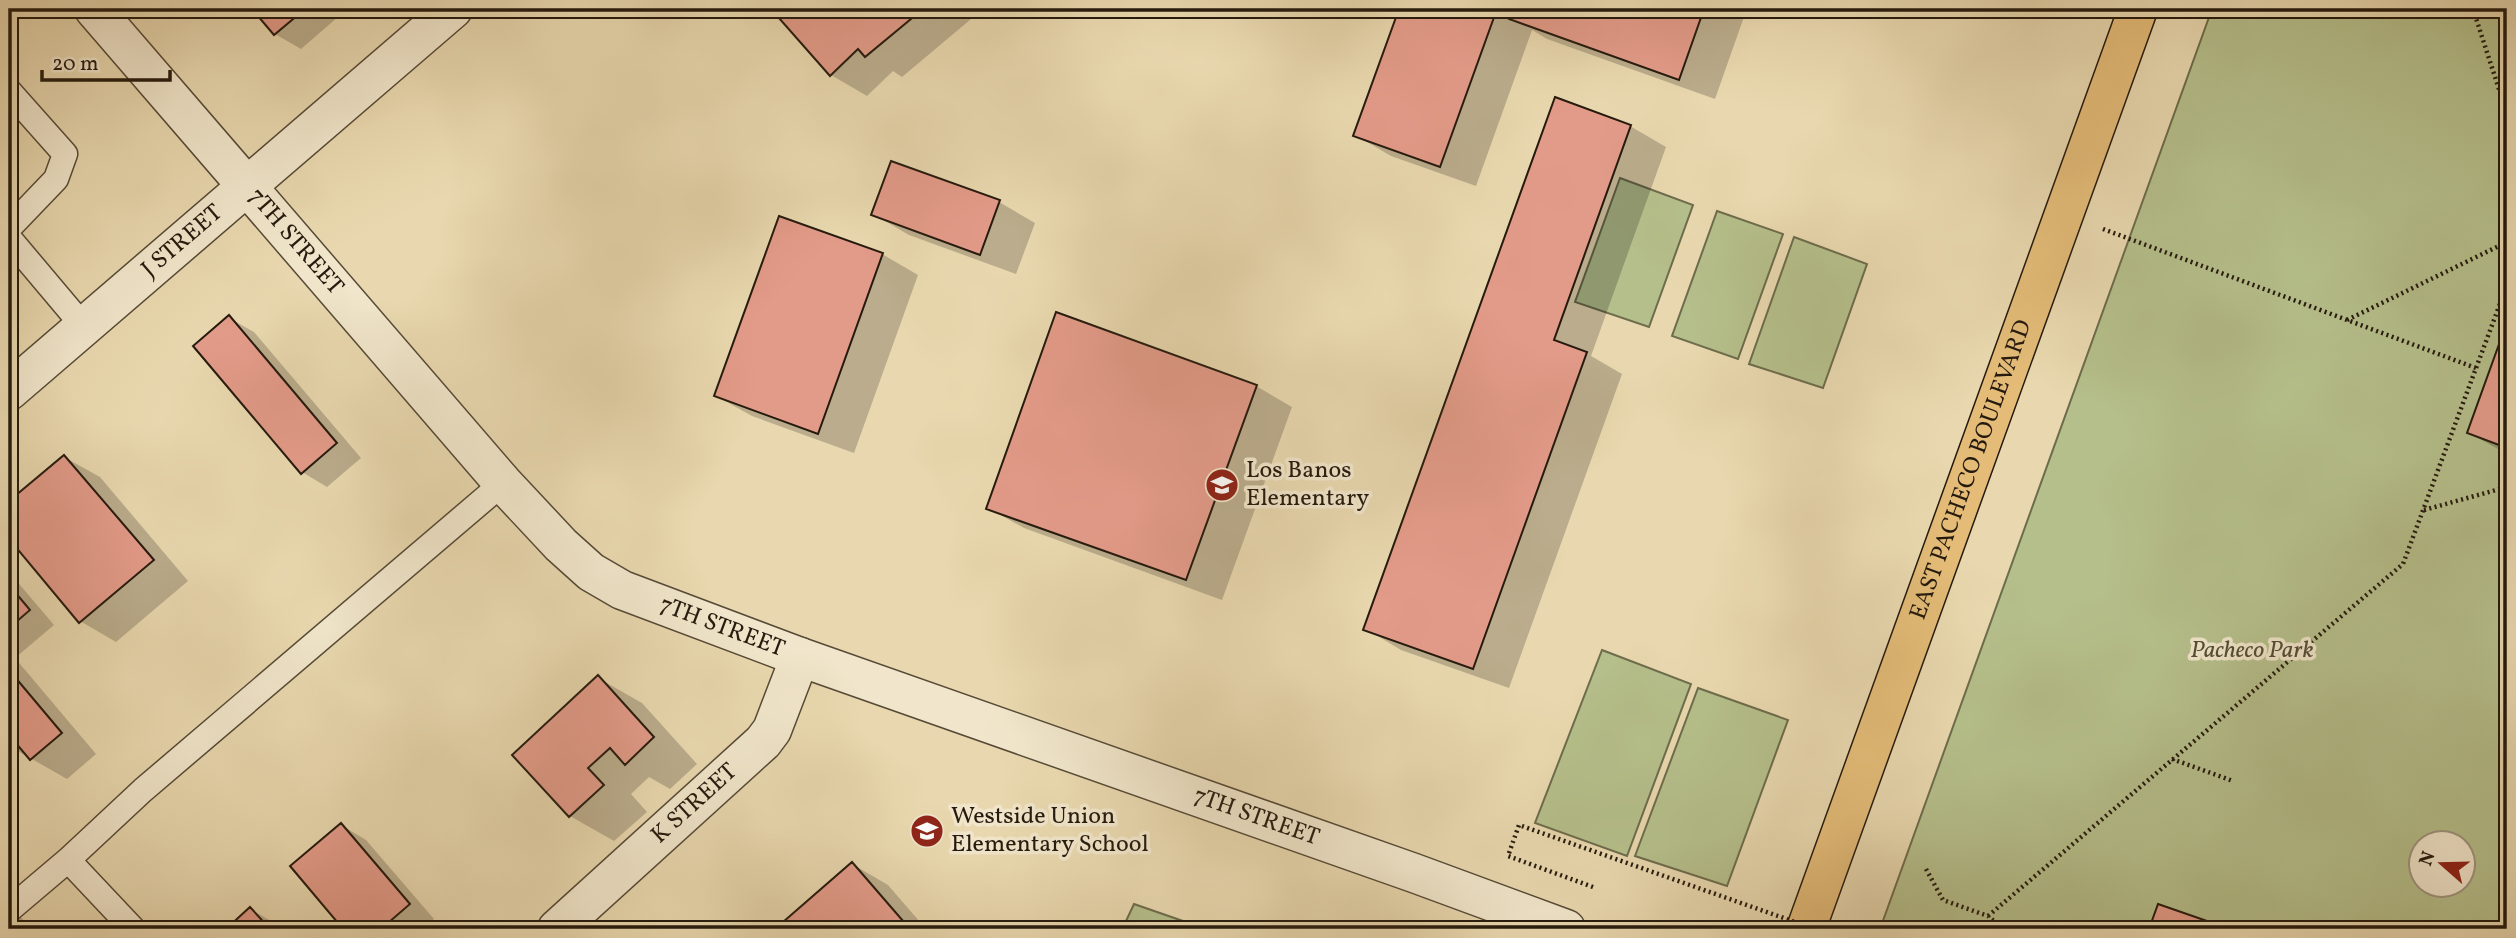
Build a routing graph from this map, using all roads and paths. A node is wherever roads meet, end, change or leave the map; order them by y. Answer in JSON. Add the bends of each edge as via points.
{"nodes":[{"id":1,"x":94,"y":9,"type":"edge"},
{"id":2,"x":453,"y":9,"type":"edge"},
{"id":3,"x":2138,"y":9,"type":"edge"},
{"id":4,"x":2473,"y":9,"type":"edge"},
{"id":5,"x":9,"y":91,"type":"edge"},
{"id":6,"x":2507,"y":114,"type":"edge"},
{"id":7,"x":246,"y":186,"type":"junction"},
{"id":8,"x":2063,"y":215,"type":"junction"},
{"id":9,"x":9,"y":228,"type":"edge"},
{"id":10,"x":9,"y":238,"type":"edge"},
{"id":11,"x":2507,"y":242,"type":"edge"},
{"id":12,"x":2507,"y":285,"type":"edge"},
{"id":13,"x":2347,"y":320,"type":"junction"},
{"id":14,"x":84,"y":327,"type":"junction"},
{"id":15,"x":2476,"y":368,"type":"junction"},
{"id":16,"x":9,"y":391,"type":"edge"},
{"id":17,"x":503,"y":483,"type":"junction"},
{"id":18,"x":2507,"y":487,"type":"edge"},
{"id":19,"x":2423,"y":511,"type":"junction"},
{"id":20,"x":800,"y":657,"type":"junction"},
{"id":21,"x":2172,"y":759,"type":"junction"},
{"id":22,"x":2232,"y":781,"type":"dead end"},
{"id":23,"x":68,"y":860,"type":"junction"},
{"id":24,"x":1926,"y":869,"type":"dead end"},
{"id":25,"x":1593,"y":887,"type":"dead end"},
{"id":26,"x":9,"y":910,"type":"edge"},
{"id":27,"x":1988,"y":916,"type":"junction"},
{"id":28,"x":2003,"y":928,"type":"edge"},
{"id":29,"x":133,"y":929,"type":"edge"},
{"id":30,"x":557,"y":929,"type":"edge"},
{"id":31,"x":1566,"y":929,"type":"edge"},
{"id":32,"x":1806,"y":929,"type":"edge"},
{"id":33,"x":1815,"y":929,"type":"edge"},
{"id":34,"x":1989,"y":929,"type":"edge"}],
"edges":[{"from":1,"to":7,"type":"street","name":"7TH STREET"},
{"from":2,"to":7,"type":"street","name":"J STREET"},
{"from":3,"to":8,"type":"highway","name":"EAST PACHECO BOULEVARD"},
{"from":4,"to":6,"type":"path"},
{"from":5,"to":9,"type":"lane","via":[[65,154],[56,179]]},
{"from":7,"to":14,"type":"street","name":"J STREET"},
{"from":7,"to":17,"type":"street","name":"7TH STREET"},
{"from":8,"to":13,"type":"path"},
{"from":8,"to":32,"type":"highway","name":"EAST PACHECO BOULEVARD"},
{"from":10,"to":14,"type":"lane"},
{"from":11,"to":13,"type":"path"},
{"from":12,"to":15,"type":"path"},
{"from":13,"to":15,"type":"path"},
{"from":14,"to":16,"type":"street","name":"J STREET"},
{"from":15,"to":19,"type":"path"},
{"from":17,"to":20,"type":"street","name":"7TH STREET","via":[[591,572],[622,590]]},
{"from":17,"to":23,"type":"lane","via":[[143,790]]},
{"from":18,"to":19,"type":"path"},
{"from":19,"to":21,"type":"path","via":[[2403,564]]},
{"from":20,"to":30,"type":"street","name":"K STREET","via":[[763,742]]},
{"from":20,"to":31,"type":"street","name":"7TH STREET"},
{"from":21,"to":22,"type":"path"},
{"from":21,"to":27,"type":"path"},
{"from":23,"to":26,"type":"lane"},
{"from":23,"to":29,"type":"lane"},
{"from":24,"to":27,"type":"path","via":[[1943,900]]},
{"from":25,"to":33,"type":"path","bridge":true,"via":[[1508,856],[1519,825]]},
{"from":27,"to":28,"type":"path"},
{"from":28,"to":34,"type":"path"}]}
